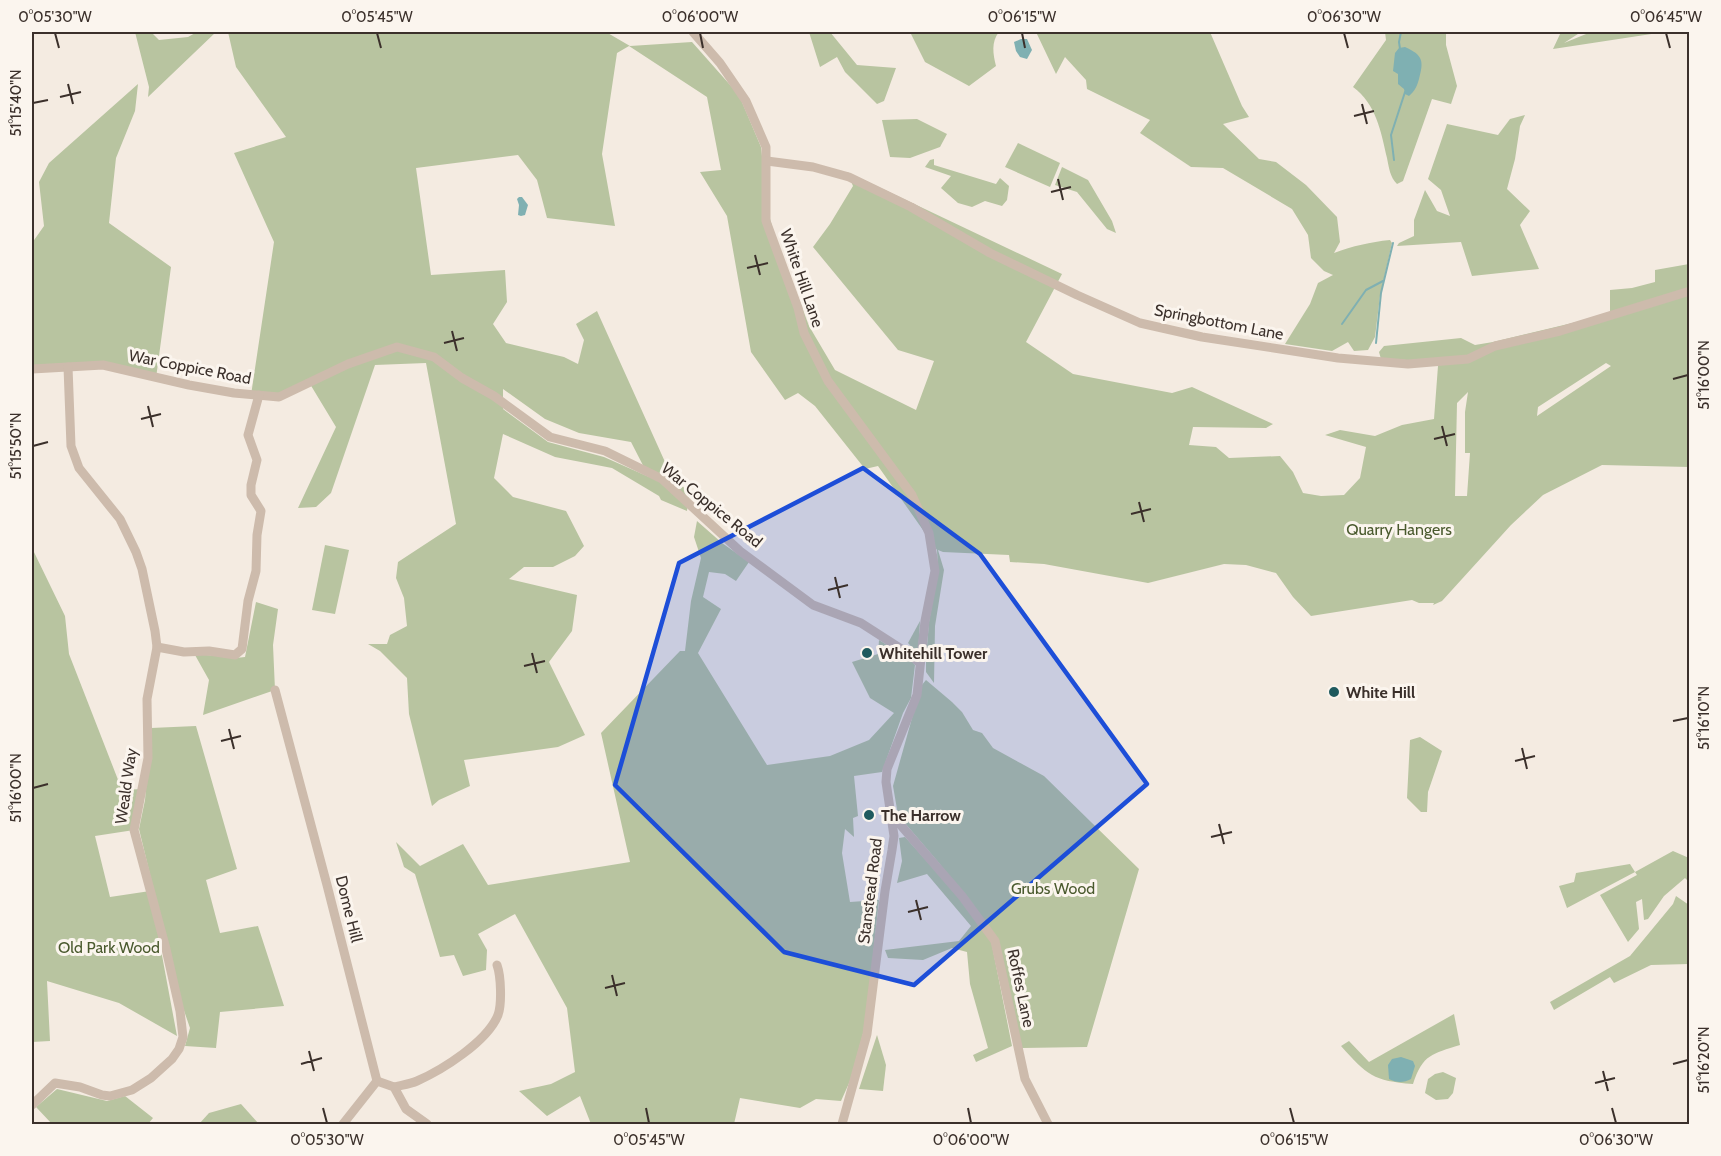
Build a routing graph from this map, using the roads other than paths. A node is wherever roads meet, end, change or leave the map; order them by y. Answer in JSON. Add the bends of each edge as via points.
{"nodes":[{"id":1,"x":693,"y":32,"type":"edge"},
{"id":2,"x":767,"y":161,"type":"junction"},
{"id":3,"x":1689,"y":291,"type":"edge"},
{"id":4,"x":68,"y":367,"type":"junction"},
{"id":5,"x":32,"y":369,"type":"edge"},
{"id":6,"x":259,"y":395,"type":"junction"},
{"id":7,"x":156,"y":647,"type":"junction"},
{"id":8,"x":920,"y":663,"type":"junction"},
{"id":9,"x":275,"y":690,"type":"dead end"},
{"id":10,"x":891,"y":820,"type":"junction"},
{"id":11,"x":497,"y":965,"type":"dead end"},
{"id":12,"x":377,"y":1082,"type":"junction"},
{"id":13,"x":394,"y":1087,"type":"junction"},
{"id":14,"x":32,"y":1105,"type":"edge"},
{"id":15,"x":343,"y":1125,"type":"edge"},
{"id":16,"x":427,"y":1125,"type":"edge"},
{"id":17,"x":842,"y":1125,"type":"edge"},
{"id":18,"x":1047,"y":1125,"type":"edge"}],
"edges":[{"from":1,"to":2,"type":"street","name":"White Hill Lane","via":[[746,100],[766,147]]},
{"from":2,"to":3,"type":"street","name":"Springbottom Lane","via":[[849,177],[911,207],[990,253],[1140,322],[1202,337],[1338,358],[1408,364],[1468,359],[1496,346],[1560,331]]},
{"from":2,"to":8,"type":"street","name":"White Hill Lane","via":[[766,221],[804,333],[828,381],[912,495],[930,533],[935,571]]},
{"from":4,"to":5,"type":"street","name":"War Coppice Road"},
{"from":4,"to":6,"type":"street","name":"War Coppice Road","via":[[103,365],[189,385]]},
{"from":4,"to":7,"type":"street","name":"Weald Way","via":[[71,446],[79,468],[120,519],[136,552]]},
{"from":6,"to":7,"type":"street","via":[[248,435],[257,460],[251,495],[261,511],[256,571],[242,649],[235,655]]},
{"from":6,"to":8,"type":"street","name":"War Coppice Road","via":[[279,397],[348,364],[397,347],[434,357],[550,437],[605,451],[662,479],[740,551],[813,605],[861,623]]},
{"from":7,"to":14,"type":"street","name":"Weald Way","via":[[147,717],[148,758],[134,830],[166,949],[183,1037],[172,1059],[132,1090],[110,1096],[55,1083]]},
{"from":8,"to":10,"type":"street","name":"Stanstead Road","via":[[917,695],[887,769]]},
{"from":9,"to":12,"type":"street","name":"Dome Hill"},
{"from":10,"to":17,"type":"street","name":"Stanstead Road","via":[[894,836],[867,1034]]},
{"from":10,"to":18,"type":"street","name":"Roffes Lane","via":[[898,822],[962,896],[995,941],[1025,1079]]},
{"from":11,"to":13,"type":"street","via":[[498,1015],[484,1035],[446,1067],[414,1083]]},
{"from":12,"to":13,"type":"street"},
{"from":12,"to":15,"type":"street"},
{"from":13,"to":16,"type":"street","via":[[406,1109]]}]}
